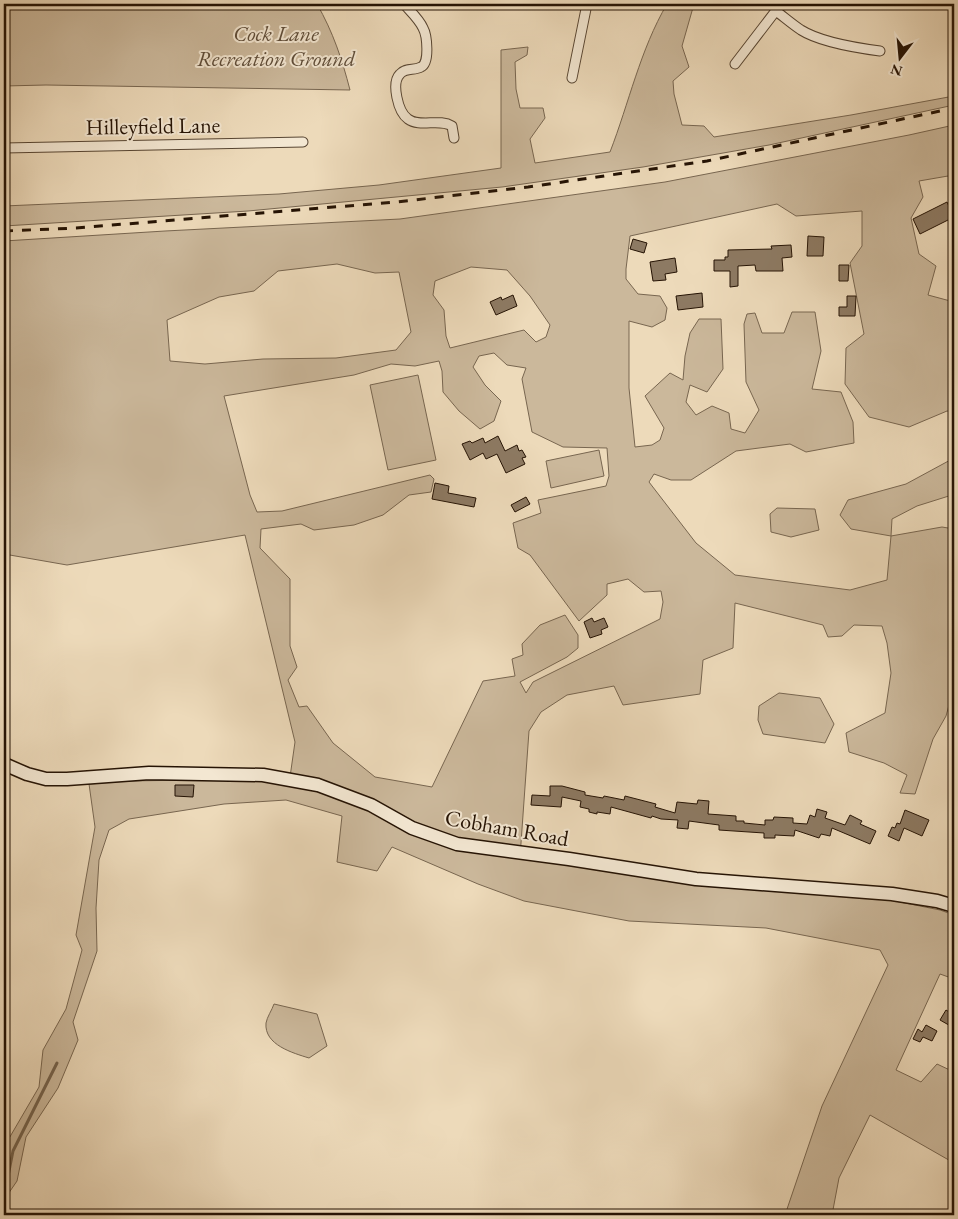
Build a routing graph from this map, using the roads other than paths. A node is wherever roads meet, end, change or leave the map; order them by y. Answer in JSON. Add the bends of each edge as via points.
{"nodes":[{"id":1,"x":404,"y":4,"type":"edge"},
{"id":2,"x":587,"y":4,"type":"edge"},
{"id":3,"x":779,"y":8,"type":"edge"},
{"id":4,"x":880,"y":51,"type":"dead end"},
{"id":5,"x":734,"y":64,"type":"dead end"},
{"id":6,"x":572,"y":78,"type":"dead end"},
{"id":7,"x":454,"y":138,"type":"dead end"},
{"id":8,"x":303,"y":142,"type":"dead end"},
{"id":9,"x":4,"y":148,"type":"edge"},
{"id":10,"x":4,"y":764,"type":"edge"},
{"id":11,"x":954,"y":906,"type":"edge"}],
"edges":[{"from":1,"to":7,"type":"street","via":[[423,28],[427,56],[422,67],[399,74],[396,80],[398,102],[409,120],[448,123],[452,126]]},
{"from":2,"to":6,"type":"street"},
{"from":3,"to":4,"type":"street","via":[[801,30],[810,34],[856,48]]},
{"from":3,"to":5,"type":"street"},
{"from":8,"to":9,"type":"street","name":"Hilleyfield Lane"},
{"from":10,"to":11,"type":"street","name":"Cobham Road","via":[[46,779],[149,773],[264,775],[318,785],[371,805],[412,828],[457,844],[696,879],[892,894]]}]}
